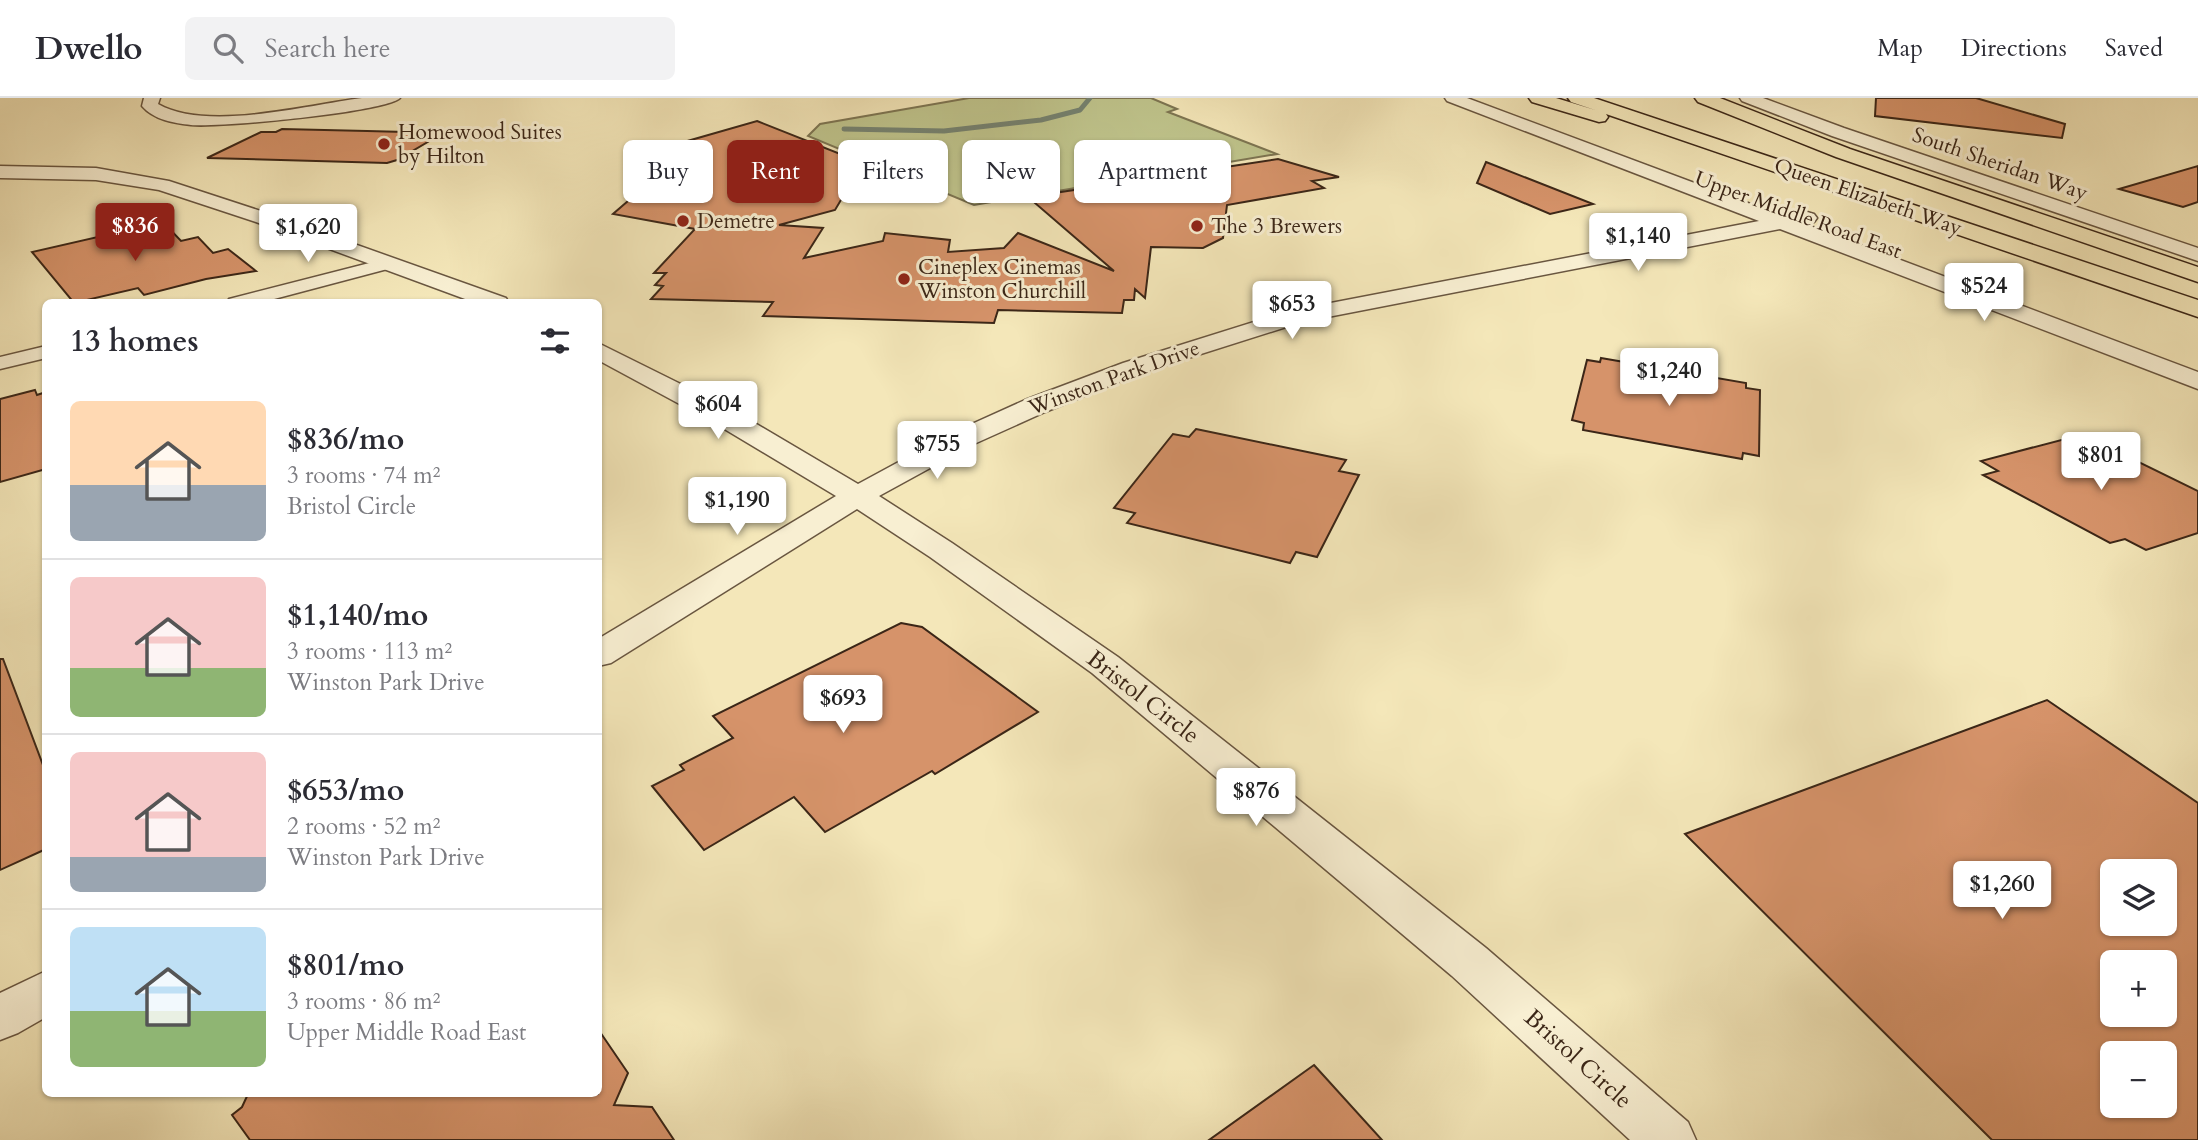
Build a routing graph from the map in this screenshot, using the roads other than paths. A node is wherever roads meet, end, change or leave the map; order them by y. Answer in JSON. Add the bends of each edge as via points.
{"nodes":[{"id":1,"x":152,"y":98,"type":"edge"},
{"id":2,"x":350,"y":98,"type":"edge"},
{"id":3,"x":391,"y":98,"type":"edge"},
{"id":4,"x":1453,"y":98,"type":"edge"},
{"id":5,"x":1476,"y":98,"type":"edge"},
{"id":6,"x":1538,"y":98,"type":"edge"},
{"id":7,"x":1577,"y":98,"type":"edge"},
{"id":8,"x":1634,"y":98,"type":"edge"},
{"id":9,"x":1704,"y":98,"type":"edge"},
{"id":10,"x":1748,"y":98,"type":"edge"},
{"id":11,"x":182,"y":101,"type":"dead end"},
{"id":12,"x":0,"y":172,"type":"edge"},
{"id":13,"x":1935,"y":220,"type":"junction"},
{"id":14,"x":1796,"y":221,"type":"junction"},
{"id":15,"x":2198,"y":255,"type":"edge"},
{"id":16,"x":389,"y":263,"type":"junction"},
{"id":17,"x":2198,"y":275,"type":"edge"},
{"id":18,"x":2198,"y":281,"type":"edge"},
{"id":19,"x":251,"y":299,"type":"edge"},
{"id":20,"x":487,"y":299,"type":"edge"},
{"id":21,"x":2198,"y":309,"type":"edge"},
{"id":22,"x":602,"y":351,"type":"edge"},
{"id":23,"x":42,"y":353,"type":"edge"},
{"id":24,"x":2198,"y":362,"type":"edge"},
{"id":25,"x":0,"y":363,"type":"edge"},
{"id":26,"x":2198,"y":381,"type":"edge"},
{"id":27,"x":857,"y":496,"type":"junction"},
{"id":28,"x":602,"y":653,"type":"edge"},
{"id":29,"x":42,"y":994,"type":"edge"},
{"id":30,"x":0,"y":1018,"type":"edge"},
{"id":31,"x":1669,"y":1140,"type":"edge"}],
"edges":[{"from":1,"to":3,"type":"street","via":[[150,106],[157,113],[208,120],[273,117]]},
{"from":2,"to":11,"type":"street","via":[[244,112],[207,111]]},
{"from":4,"to":14,"type":"street","name":"Upper Middle Road East"},
{"from":5,"to":14,"type":"street","name":"Upper Middle Road East"},
{"from":6,"to":13,"type":"highway"},
{"from":7,"to":13,"type":"highway","name":"Queen Elizabeth Way"},
{"from":8,"to":18,"type":"highway","name":"Queen Elizabeth Way"},
{"from":9,"to":17,"type":"highway","via":[[1843,153]]},
{"from":10,"to":15,"type":"street","name":"South Sheridan Way"},
{"from":12,"to":16,"type":"street","via":[[96,174],[162,185]]},
{"from":13,"to":21,"type":"highway","name":"Queen Elizabeth Way"},
{"from":14,"to":24,"type":"street","name":"Upper Middle Road East"},
{"from":14,"to":26,"type":"street","name":"Upper Middle Road East"},
{"from":14,"to":27,"type":"street","name":"Winston Park Drive","via":[[1297,316],[1132,368],[1035,406]]},
{"from":16,"to":19,"type":"street"},
{"from":16,"to":20,"type":"street"},
{"from":22,"to":27,"type":"street","name":"Bristol Circle"},
{"from":23,"to":25,"type":"street"},
{"from":27,"to":28,"type":"street","name":"Winston Park Drive"},
{"from":27,"to":31,"type":"street","name":"Bristol Circle","via":[[1026,609],[1157,706],[1469,962]]},
{"from":29,"to":30,"type":"street"}]}
